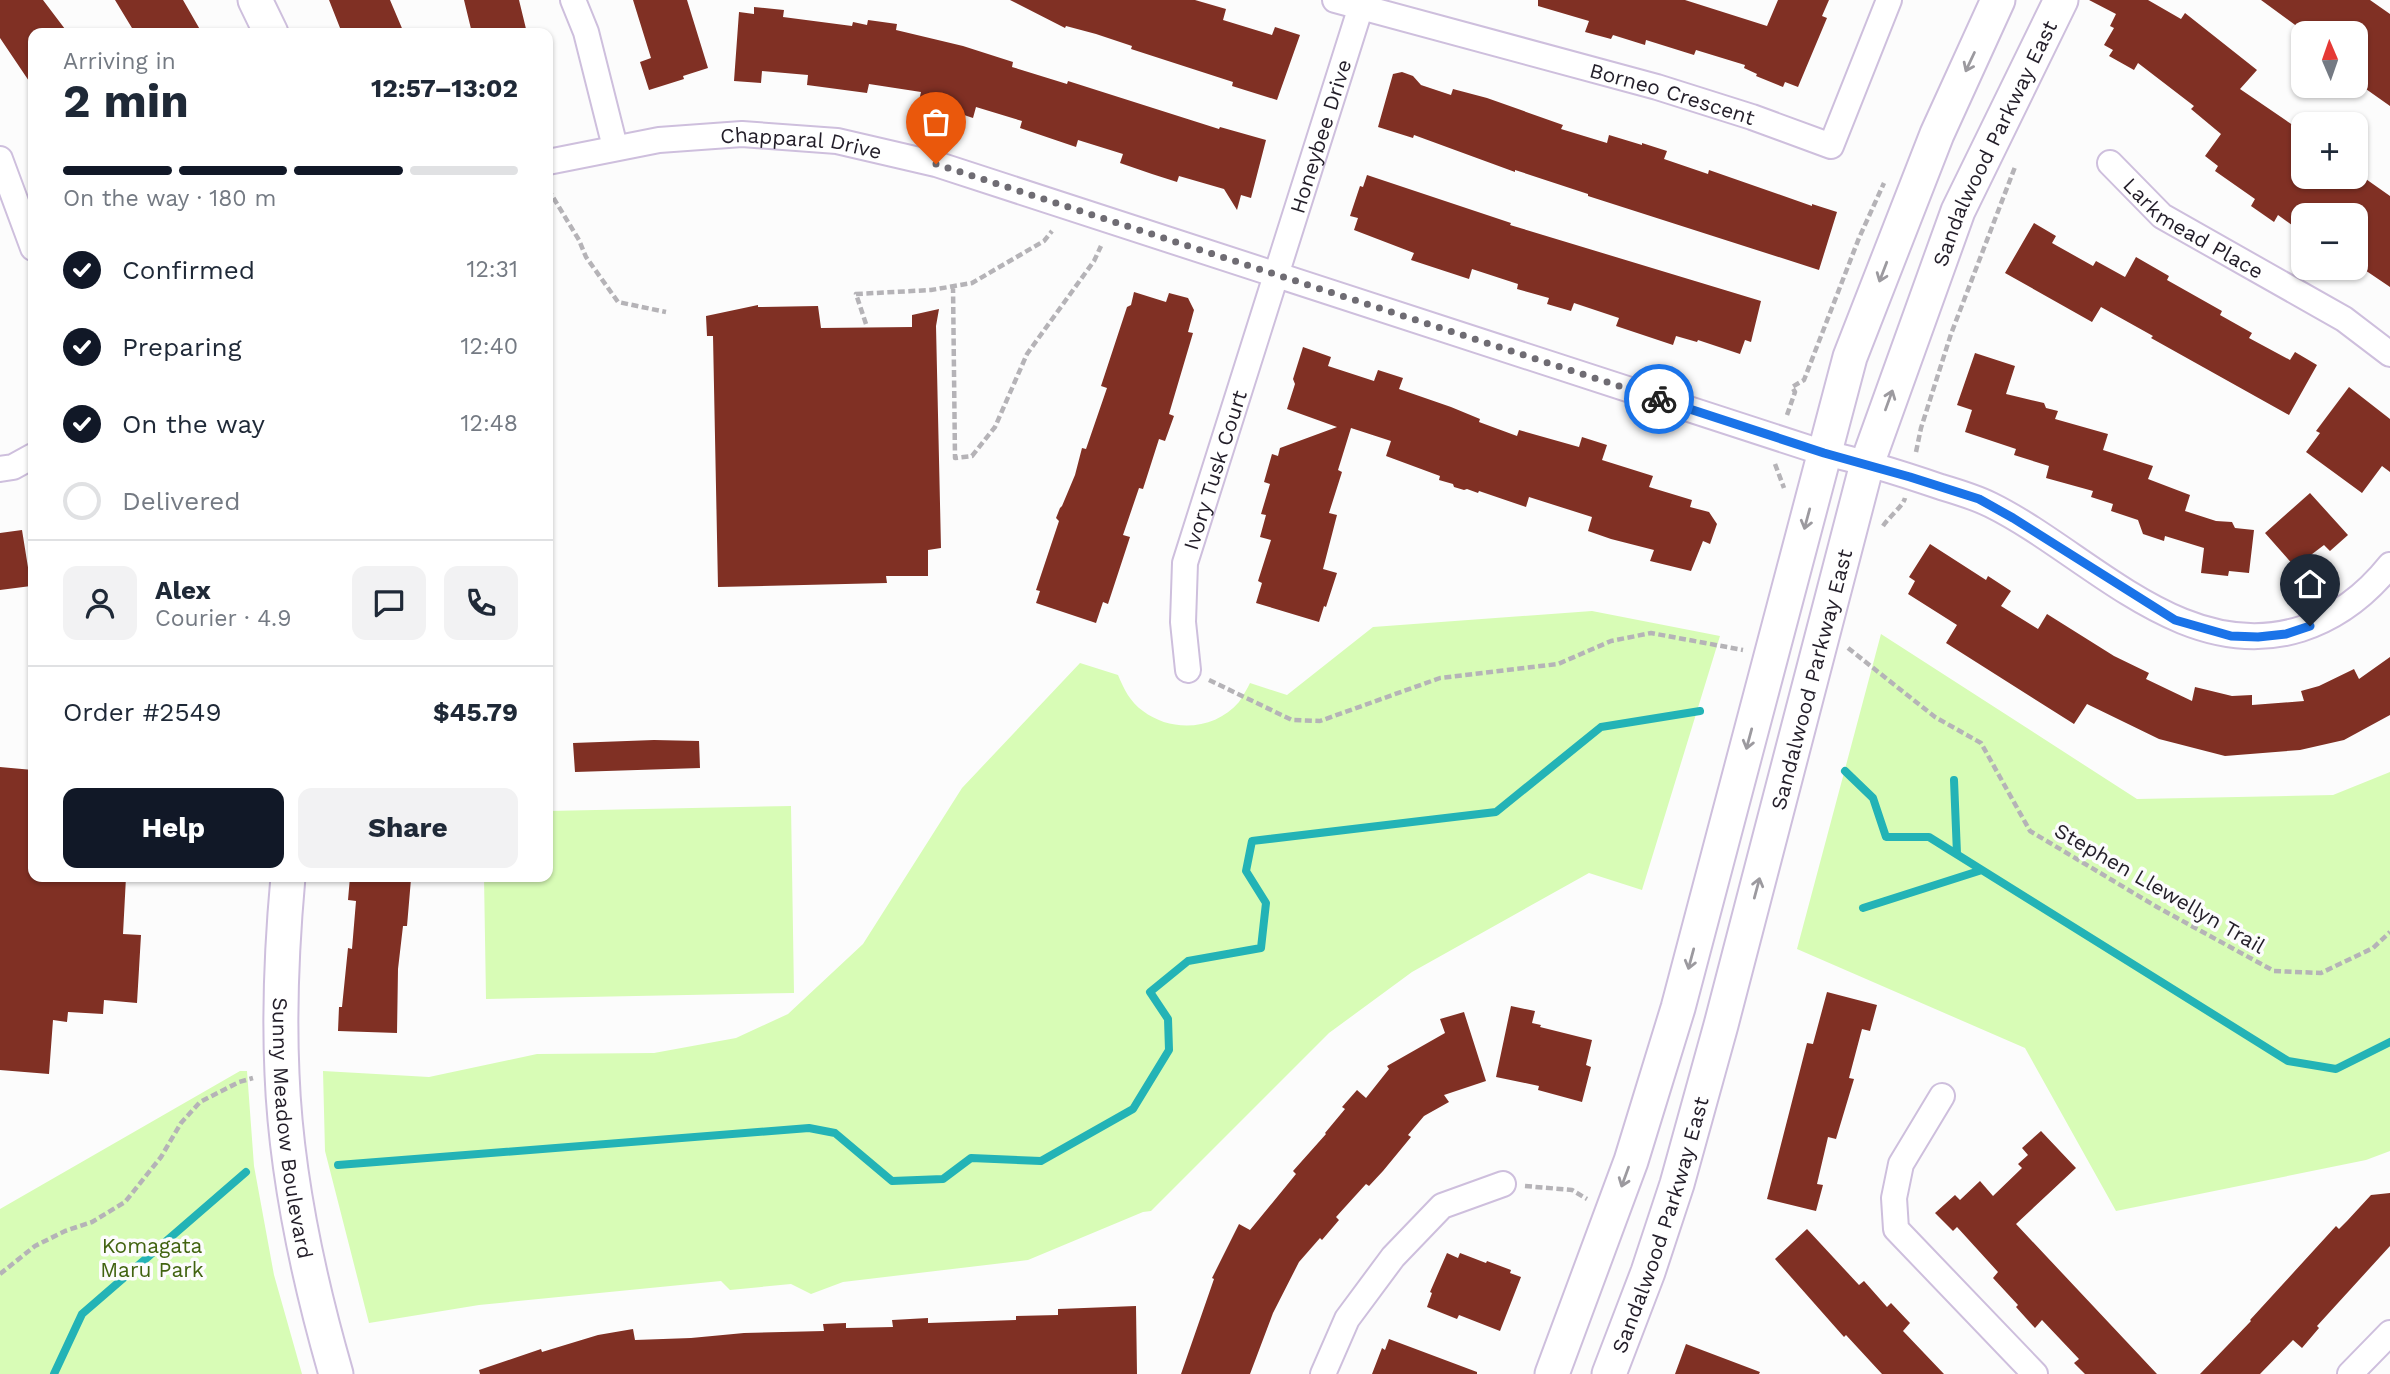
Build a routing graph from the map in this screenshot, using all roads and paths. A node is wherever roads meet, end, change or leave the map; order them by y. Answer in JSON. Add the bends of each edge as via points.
{"nodes":[{"id":1,"x":255,"y":0,"type":"edge"},
{"id":2,"x":573,"y":0,"type":"edge"},
{"id":3,"x":1335,"y":0,"type":"edge"},
{"id":4,"x":1889,"y":0,"type":"edge"},
{"id":5,"x":1998,"y":0,"type":"edge"},
{"id":6,"x":2061,"y":0,"type":"edge"},
{"id":7,"x":1362,"y":4,"type":"edge"},
{"id":8,"x":269,"y":28,"type":"edge"},
{"id":9,"x":615,"y":148,"type":"junction"},
{"id":10,"x":0,"y":159,"type":"edge"},
{"id":11,"x":553,"y":161,"type":"edge"},
{"id":12,"x":2017,"y":163,"type":"dead end"},
{"id":13,"x":2110,"y":163,"type":"dead end"},
{"id":14,"x":553,"y":197,"type":"edge"},
{"id":15,"x":1052,"y":231,"type":"dead end"},
{"id":16,"x":28,"y":235,"type":"edge"},
{"id":17,"x":1101,"y":246,"type":"dead end"},
{"id":18,"x":1276,"y":273,"type":"junction"},
{"id":19,"x":953,"y":286,"type":"junction"},
{"id":20,"x":667,"y":312,"type":"dead end"},
{"id":21,"x":866,"y":324,"type":"dead end"},
{"id":22,"x":2390,"y":354,"type":"edge"},
{"id":23,"x":1916,"y":451,"type":"dead end"},
{"id":24,"x":1846,"y":458,"type":"junction"},
{"id":25,"x":28,"y":460,"type":"edge"},
{"id":26,"x":0,"y":469,"type":"edge"},
{"id":27,"x":2390,"y":565,"type":"edge"},
{"id":28,"x":1825,"y":630,"type":"junction"},
{"id":29,"x":1771,"y":656,"type":"junction"},
{"id":30,"x":1188,"y":670,"type":"joint"},
{"id":31,"x":288,"y":882,"type":"edge"},
{"id":32,"x":2390,"y":932,"type":"edge"},
{"id":33,"x":253,"y":1078,"type":"dead end"},
{"id":34,"x":1942,"y":1096,"type":"dead end"},
{"id":35,"x":1503,"y":1184,"type":"joint"},
{"id":36,"x":1593,"y":1204,"type":"dead end"},
{"id":37,"x":0,"y":1273,"type":"edge"},
{"id":38,"x":2390,"y":1334,"type":"edge"},
{"id":39,"x":2359,"y":1371,"type":"edge"},
{"id":40,"x":336,"y":1374,"type":"edge"},
{"id":41,"x":1323,"y":1374,"type":"edge"},
{"id":42,"x":1552,"y":1374,"type":"edge"},
{"id":43,"x":1609,"y":1374,"type":"edge"},
{"id":44,"x":2035,"y":1374,"type":"edge"}],
"edges":[{"from":1,"to":8,"type":"main road"},
{"from":2,"to":9,"type":"street","via":[[586,32]]},
{"from":3,"to":7,"type":"street"},
{"from":4,"to":7,"type":"street","name":"Borneo Crescent","via":[[1831,146],[1657,87]]},
{"from":5,"to":24,"type":"main road","name":"Sandalwood Parkway East","one_way":true,"via":[[1937,134],[1850,357]]},
{"from":24,"to":6,"type":"main road","name":"Sandalwood Parkway East","one_way":true,"via":[[1958,211]]},
{"from":7,"to":18,"type":"street","name":"Honeybee Drive"},
{"from":9,"to":11,"type":"street","name":"Chapparal Drive"},
{"from":9,"to":18,"type":"street","name":"Chapparal Drive","via":[[742,134],[837,141],[936,164]]},
{"from":10,"to":16,"type":"street"},
{"from":12,"to":23,"type":"path","via":[[1951,334]]},
{"from":13,"to":22,"type":"street","name":"Larkmead Place","via":[[2162,216],[2344,319]]},
{"from":14,"to":20,"type":"path","via":[[618,302]]},
{"from":15,"to":19,"type":"path","via":[[1044,241],[972,283]]},
{"from":17,"to":19,"type":"path","via":[[1027,355],[995,427],[972,456],[955,458]]},
{"from":18,"to":24,"type":"street","name":"Chapparal Drive"},
{"from":18,"to":30,"type":"street","name":"Ivory Tusk Court","via":[[1185,563],[1183,622]]},
{"from":19,"to":21,"type":"path","via":[[856,294]]},
{"from":24,"to":27,"type":"street","name":"Chapparal Drive","via":[[1993,506],[2175,620],[2231,636],[2286,634],[2310,626],[2348,607]]},
{"from":24,"to":28,"type":"main road","name":"Sandalwood Parkway East"},
{"from":24,"to":29,"type":"main road","name":"Sandalwood Parkway East","one_way":true},
{"from":25,"to":26,"type":"street"},
{"from":28,"to":32,"type":"path","name":"Stephen Llewellyn Trail","via":[[1935,717],[1981,743],[2029,831],[2274,971],[2321,973],[2374,948]]},
{"from":43,"to":28,"type":"main road","name":"Sandalwood Parkway East","one_way":true,"via":[[1677,1184]]},
{"from":29,"to":30,"type":"path","via":[[1651,633],[1611,641],[1558,664],[1440,678],[1320,721],[1292,720]]},
{"from":29,"to":42,"type":"main road","name":"Sandalwood Parkway East","one_way":true,"via":[[1678,1008],[1631,1161]]},
{"from":31,"to":40,"type":"main road","name":"Sunny Meadow Boulevard","via":[[281,993],[288,1143],[308,1269]]},
{"from":33,"to":37,"type":"path","via":[[200,1102],[125,1202],[92,1222],[34,1246]]},
{"from":34,"to":44,"type":"street","via":[[1901,1164],[1894,1198],[1896,1229]]},
{"from":35,"to":36,"type":"path","via":[[1572,1190]]},
{"from":35,"to":41,"type":"street","via":[[1443,1206],[1393,1257],[1347,1320]]},
{"from":38,"to":39,"type":"street"}]}
